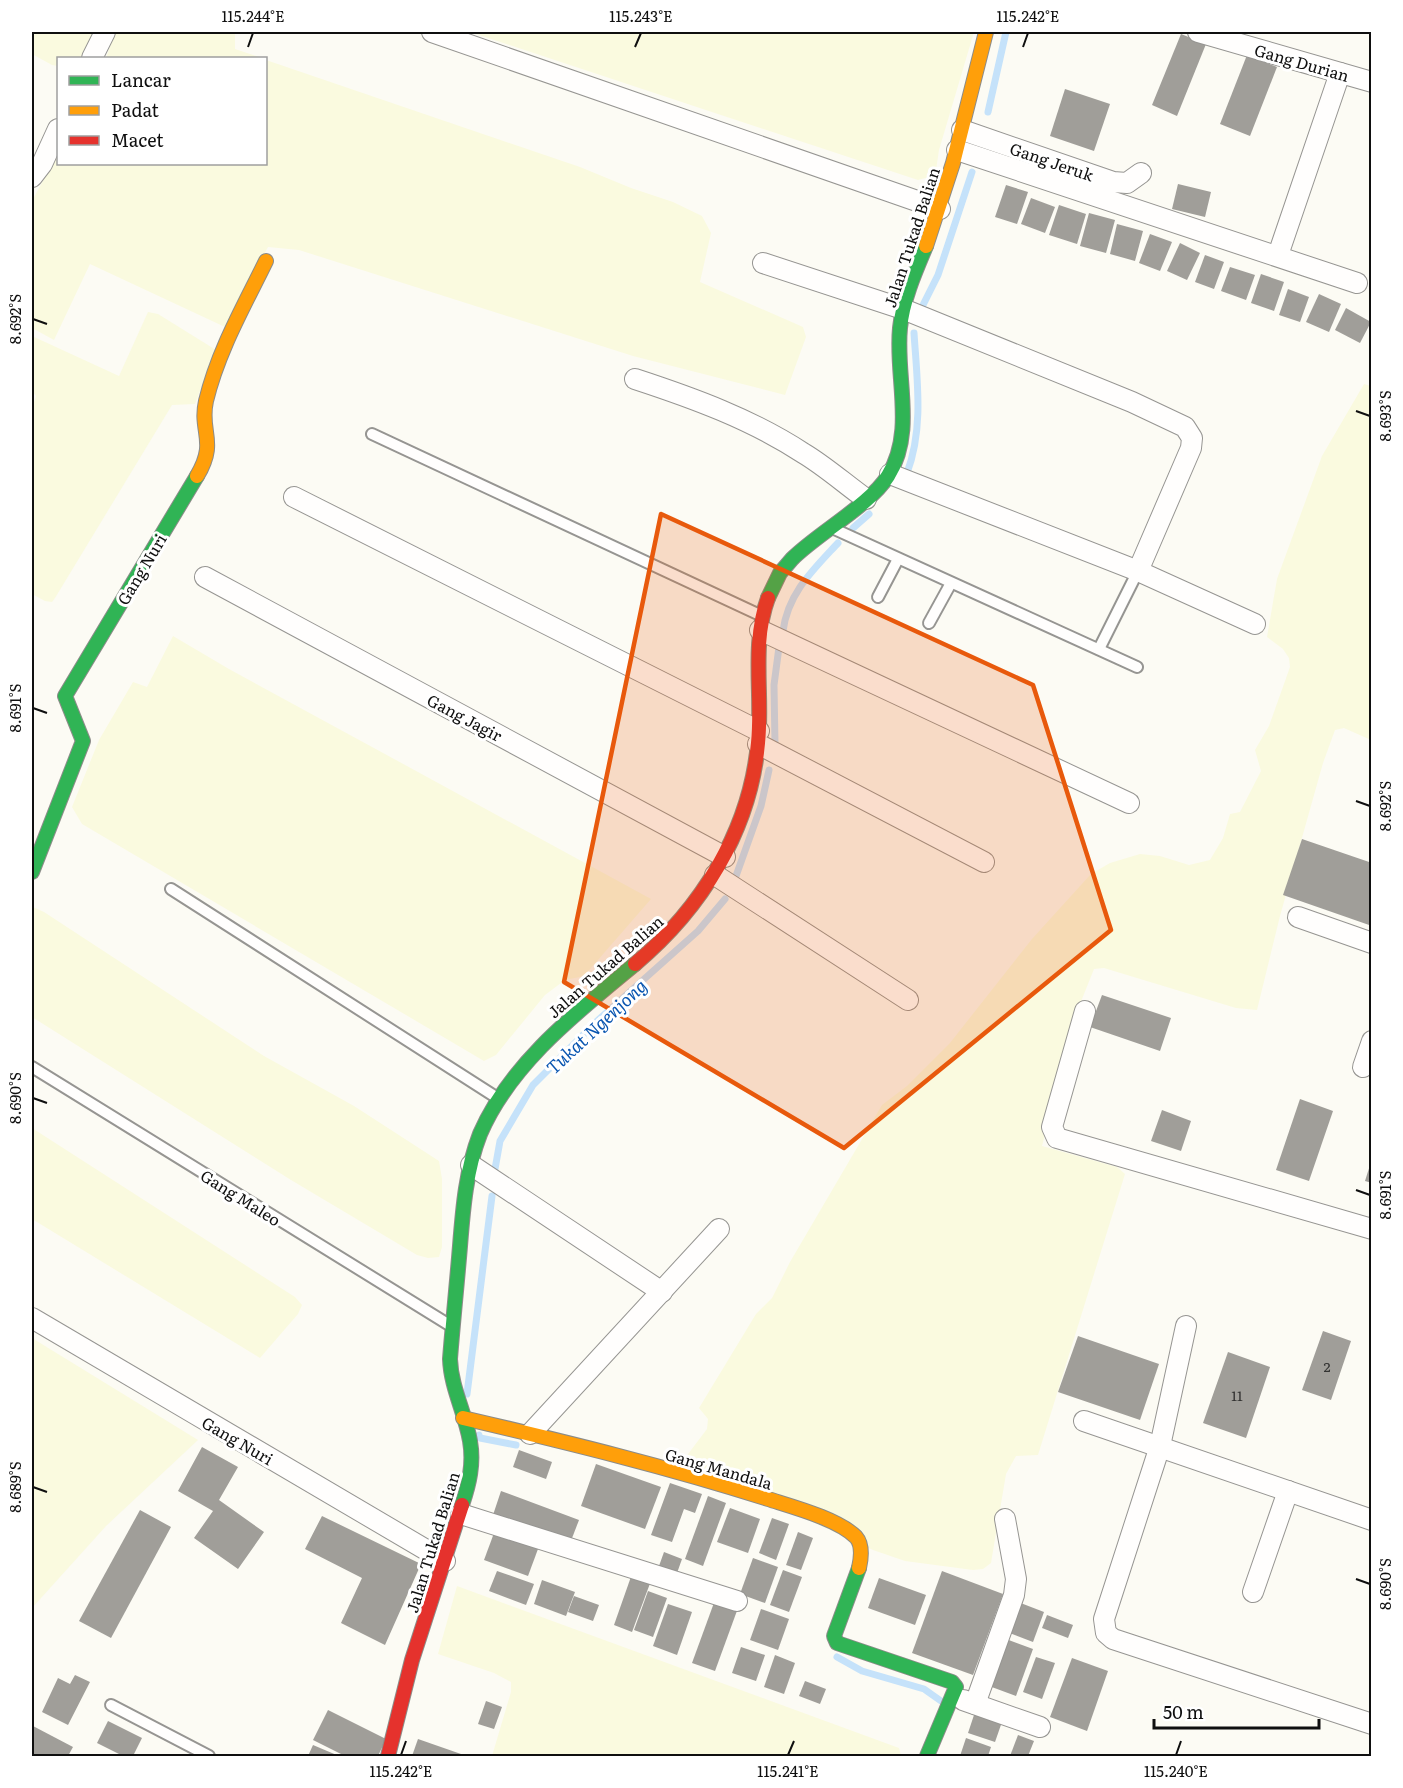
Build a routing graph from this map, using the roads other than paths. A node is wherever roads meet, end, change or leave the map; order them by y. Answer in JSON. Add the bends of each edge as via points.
{"nodes":[{"id":1,"x":105,"y":32,"type":"edge"},
{"id":2,"x":432,"y":32,"type":"edge"},
{"id":3,"x":986,"y":32,"type":"edge"},
{"id":4,"x":1198,"y":32,"type":"edge"},
{"id":5,"x":92,"y":57,"type":"edge"},
{"id":6,"x":1340,"y":73,"type":"junction"},
{"id":7,"x":1371,"y":82,"type":"edge"},
{"id":8,"x":962,"y":130,"type":"junction"},
{"id":9,"x":57,"y":131,"type":"edge"},
{"id":10,"x":957,"y":150,"type":"junction"},
{"id":11,"x":1141,"y":173,"type":"dead end"},
{"id":12,"x":32,"y":177,"type":"edge"},
{"id":13,"x":940,"y":209,"type":"junction"},
{"id":14,"x":1278,"y":255,"type":"junction"},
{"id":15,"x":266,"y":261,"type":"dead end"},
{"id":16,"x":763,"y":263,"type":"dead end"},
{"id":17,"x":1357,"y":283,"type":"dead end"},
{"id":18,"x":903,"y":309,"type":"junction"},
{"id":19,"x":635,"y":379,"type":"dead end"},
{"id":20,"x":372,"y":434,"type":"dead end"},
{"id":21,"x":890,"y":474,"type":"junction"},
{"id":22,"x":294,"y":497,"type":"dead end"},
{"id":23,"x":866,"y":499,"type":"junction"},
{"id":24,"x":829,"y":527,"type":"junction"},
{"id":25,"x":898,"y":559,"type":"junction"},
{"id":26,"x":1138,"y":571,"type":"junction"},
{"id":27,"x":205,"y":577,"type":"dead end"},
{"id":28,"x":951,"y":583,"type":"junction"},
{"id":29,"x":878,"y":597,"type":"dead end"},
{"id":30,"x":761,"y":623,"type":"junction"},
{"id":31,"x":929,"y":624,"type":"dead end"},
{"id":32,"x":1255,"y":624,"type":"dead end"},
{"id":33,"x":1099,"y":649,"type":"junction"},
{"id":34,"x":1137,"y":667,"type":"dead end"},
{"id":35,"x":440,"y":690,"type":"dead end"},
{"id":36,"x":759,"y":737,"type":"junction"},
{"id":37,"x":1129,"y":803,"type":"dead end"},
{"id":38,"x":727,"y":852,"type":"junction"},
{"id":39,"x":984,"y":862,"type":"dead end"},
{"id":40,"x":32,"y":872,"type":"edge"},
{"id":41,"x":715,"y":875,"type":"junction"},
{"id":42,"x":171,"y":889,"type":"dead end"},
{"id":43,"x":1298,"y":917,"type":"dead end"},
{"id":44,"x":1371,"y":943,"type":"edge"},
{"id":45,"x":908,"y":1000,"type":"dead end"},
{"id":46,"x":1085,"y":1011,"type":"dead end"},
{"id":47,"x":1371,"y":1041,"type":"edge"},
{"id":48,"x":32,"y":1067,"type":"edge"},
{"id":49,"x":1363,"y":1067,"type":"dead end"},
{"id":50,"x":499,"y":1099,"type":"junction"},
{"id":51,"x":471,"y":1165,"type":"junction"},
{"id":52,"x":719,"y":1229,"type":"dead end"},
{"id":53,"x":1371,"y":1229,"type":"edge"},
{"id":54,"x":662,"y":1292,"type":"junction"},
{"id":55,"x":32,"y":1318,"type":"edge"},
{"id":56,"x":452,"y":1326,"type":"junction"},
{"id":57,"x":1186,"y":1326,"type":"dead end"},
{"id":58,"x":463,"y":1418,"type":"junction"},
{"id":59,"x":1084,"y":1421,"type":"dead end"},
{"id":60,"x":530,"y":1434,"type":"junction"},
{"id":61,"x":1160,"y":1446,"type":"junction"},
{"id":62,"x":1288,"y":1491,"type":"junction"},
{"id":63,"x":461,"y":1514,"type":"junction"},
{"id":64,"x":1005,"y":1519,"type":"dead end"},
{"id":65,"x":1371,"y":1520,"type":"edge"},
{"id":66,"x":446,"y":1561,"type":"junction"},
{"id":67,"x":1253,"y":1592,"type":"dead end"},
{"id":68,"x":737,"y":1601,"type":"dead end"},
{"id":69,"x":954,"y":1697,"type":"junction"},
{"id":70,"x":111,"y":1704,"type":"dead end"},
{"id":71,"x":975,"y":1704,"type":"junction"},
{"id":72,"x":1371,"y":1724,"type":"edge"},
{"id":73,"x":1040,"y":1727,"type":"dead end"},
{"id":74,"x":209,"y":1756,"type":"edge"},
{"id":75,"x":387,"y":1756,"type":"edge"},
{"id":76,"x":927,"y":1756,"type":"edge"}],
"edges":[{"from":1,"to":5,"type":"street"},
{"from":2,"to":13,"type":"street"},
{"from":3,"to":8,"type":"street","name":"Jalan Tukad Balian"},
{"from":4,"to":6,"type":"street","name":"Gang Durian"},
{"from":6,"to":7,"type":"street","name":"Gang Durian"},
{"from":6,"to":14,"type":"street"},
{"from":8,"to":10,"type":"street","name":"Jalan Tukad Balian"},
{"from":8,"to":11,"type":"street","name":"Gang Jeruk","via":[[1113,182],[1127,183]]},
{"from":9,"to":12,"type":"street"},
{"from":10,"to":13,"type":"street","name":"Jalan Tukad Balian"},
{"from":10,"to":14,"type":"street"},
{"from":13,"to":18,"type":"street","name":"Jalan Tukad Balian"},
{"from":14,"to":17,"type":"street"},
{"from":15,"to":40,"type":"street","name":"Gang Nuri","via":[[231,336],[206,403],[205,422],[211,445],[206,461],[65,696],[83,732],[83,741]]},
{"from":16,"to":18,"type":"street"},
{"from":18,"to":21,"type":"street","name":"Jalan Tukad Balian","via":[[898,353],[904,411]]},
{"from":18,"to":26,"type":"street","via":[[1132,402],[1189,431],[1191,448]]},
{"from":19,"to":23,"type":"street","via":[[700,400],[749,422],[803,453]]},
{"from":20,"to":30,"type":"lane"},
{"from":21,"to":23,"type":"street","name":"Jalan Tukad Balian"},
{"from":21,"to":26,"type":"street"},
{"from":22,"to":36,"type":"street"},
{"from":23,"to":24,"type":"street","name":"Jalan Tukad Balian"},
{"from":24,"to":25,"type":"lane"},
{"from":24,"to":30,"type":"street","name":"Jalan Tukad Balian","via":[[782,568]]},
{"from":25,"to":28,"type":"lane"},
{"from":25,"to":29,"type":"lane"},
{"from":26,"to":32,"type":"street"},
{"from":26,"to":33,"type":"lane"},
{"from":27,"to":38,"type":"street","name":"Gang Jagir"},
{"from":28,"to":31,"type":"lane"},
{"from":28,"to":33,"type":"lane"},
{"from":30,"to":36,"type":"street","name":"Jalan Tukad Balian"},
{"from":30,"to":37,"type":"street"},
{"from":33,"to":34,"type":"lane"},
{"from":35,"to":38,"type":"street","name":"Gang Jagir"},
{"from":36,"to":38,"type":"street","name":"Jalan Tukad Balian","via":[[747,794]]},
{"from":36,"to":39,"type":"street"},
{"from":38,"to":41,"type":"street","name":"Jalan Tukad Balian"},
{"from":41,"to":45,"type":"street"},
{"from":41,"to":50,"type":"street","name":"Jalan Tukad Balian","via":[[661,942],[555,1032]]},
{"from":42,"to":50,"type":"lane"},
{"from":43,"to":44,"type":"street"},
{"from":46,"to":53,"type":"street","via":[[1052,1127],[1057,1138]]},
{"from":47,"to":49,"type":"street"},
{"from":48,"to":56,"type":"lane","name":"Gang Maleo"},
{"from":50,"to":51,"type":"street","name":"Jalan Tukad Balian","via":[[480,1135]]},
{"from":51,"to":54,"type":"street"},
{"from":51,"to":56,"type":"street","name":"Jalan Tukad Balian","via":[[460,1226]]},
{"from":52,"to":54,"type":"street"},
{"from":54,"to":60,"type":"street"},
{"from":55,"to":66,"type":"street","name":"Gang Nuri"},
{"from":56,"to":58,"type":"street","name":"Jalan Tukad Balian","via":[[451,1380]]},
{"from":57,"to":61,"type":"street"},
{"from":58,"to":60,"type":"street","name":"Gang Mandala"},
{"from":58,"to":63,"type":"street","name":"Jalan Tukad Balian","via":[[472,1465]]},
{"from":59,"to":61,"type":"street"},
{"from":60,"to":69,"type":"street","name":"Gang Mandala","via":[[671,1471],[818,1515],[845,1528],[857,1537],[863,1550],[834,1636],[837,1643],[952,1682],[956,1687]]},
{"from":61,"to":62,"type":"street"},
{"from":61,"to":72,"type":"street","via":[[1104,1619],[1106,1633],[1113,1639]]},
{"from":62,"to":65,"type":"street"},
{"from":62,"to":67,"type":"street"},
{"from":63,"to":66,"type":"street","name":"Jalan Tukad Balian"},
{"from":63,"to":68,"type":"street"},
{"from":64,"to":71,"type":"street","via":[[1016,1579],[1014,1595]]},
{"from":66,"to":75,"type":"street","name":"Jalan Tukad Balian","via":[[412,1660]]},
{"from":69,"to":71,"type":"street"},
{"from":69,"to":76,"type":"street"},
{"from":70,"to":74,"type":"lane"},
{"from":71,"to":73,"type":"street"}]}
